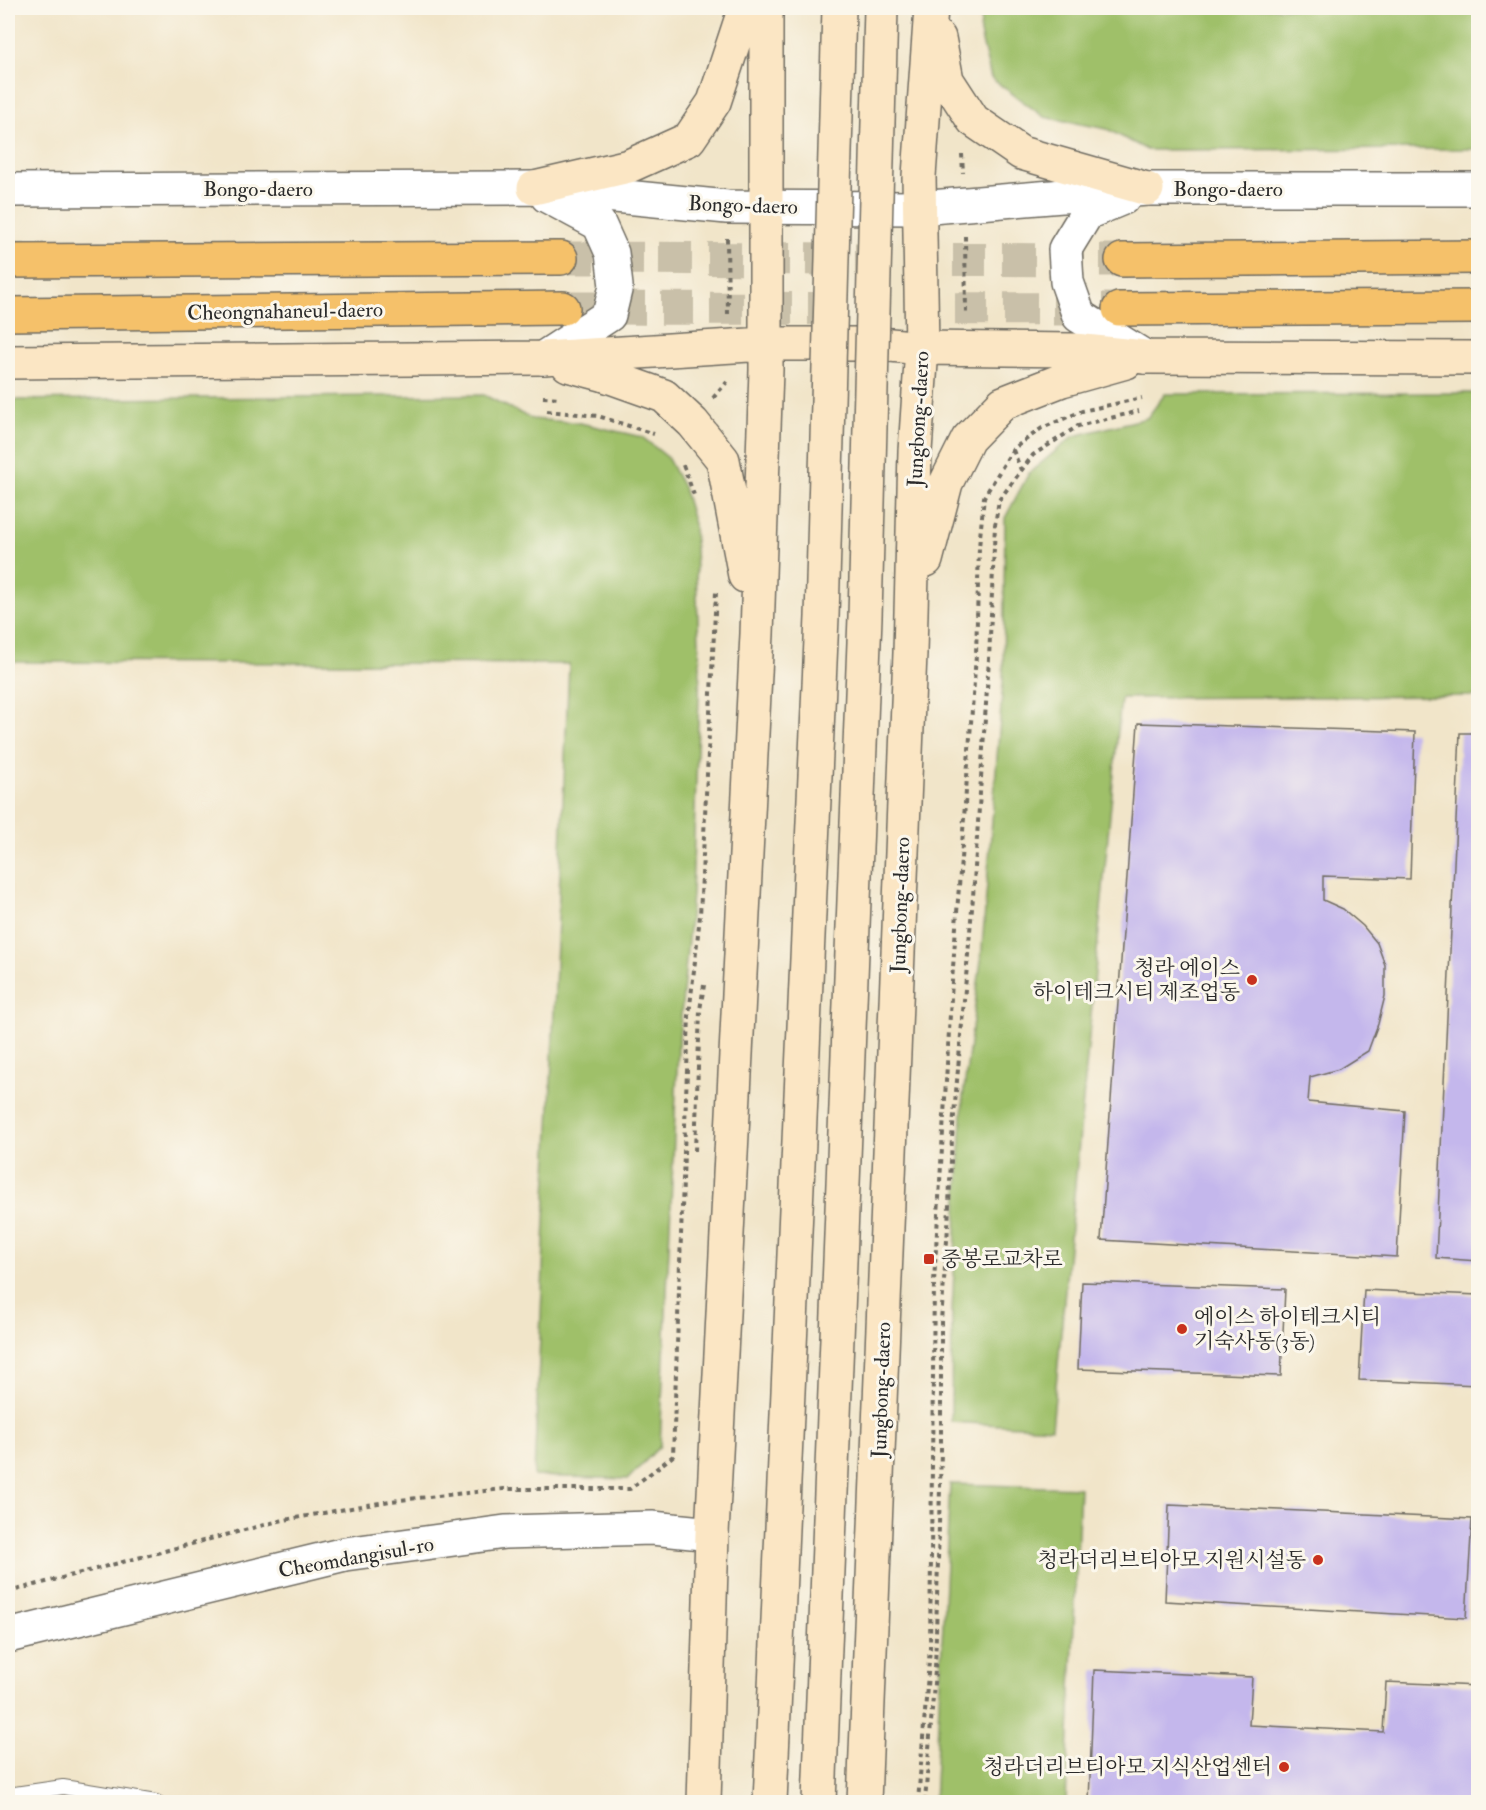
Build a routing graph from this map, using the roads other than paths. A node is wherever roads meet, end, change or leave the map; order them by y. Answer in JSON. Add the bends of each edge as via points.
{"nodes":[{"id":1,"x":745,"y":8,"type":"edge"},
{"id":2,"x":766,"y":8,"type":"edge"},
{"id":3,"x":839,"y":8,"type":"edge"},
{"id":4,"x":881,"y":8,"type":"edge"},
{"id":5,"x":932,"y":8,"type":"edge"},
{"id":6,"x":939,"y":8,"type":"edge"},
{"id":7,"x":534,"y":188,"type":"junction"},
{"id":8,"x":1147,"y":189,"type":"junction"},
{"id":9,"x":1479,"y":189,"type":"edge"},
{"id":10,"x":8,"y":190,"type":"edge"},
{"id":11,"x":765,"y":207,"type":"junction"},
{"id":12,"x":919,"y":208,"type":"junction"},
{"id":13,"x":1479,"y":257,"type":"edge"},
{"id":14,"x":561,"y":258,"type":"tunnel mouth"},
{"id":15,"x":1122,"y":260,"type":"tunnel mouth"},
{"id":16,"x":8,"y":261,"type":"edge"},
{"id":17,"x":1479,"y":307,"type":"edge"},
{"id":18,"x":563,"y":308,"type":"tunnel mouth"},
{"id":19,"x":1119,"y":309,"type":"tunnel mouth"},
{"id":20,"x":8,"y":314,"type":"edge"},
{"id":21,"x":765,"y":344,"type":"junction"},
{"id":22,"x":922,"y":348,"type":"junction"},
{"id":23,"x":1145,"y":357,"type":"junction"},
{"id":24,"x":543,"y":358,"type":"junction"},
{"id":25,"x":1479,"y":358,"type":"edge"},
{"id":26,"x":8,"y":362,"type":"edge"},
{"id":27,"x":757,"y":634,"type":"junction"},
{"id":28,"x":910,"y":653,"type":"junction"},
{"id":29,"x":712,"y":1533,"type":"junction"},
{"id":30,"x":8,"y":1636,"type":"edge"},
{"id":31,"x":8,"y":1795,"type":"edge"},
{"id":32,"x":156,"y":1803,"type":"edge"},
{"id":33,"x":704,"y":1803,"type":"edge"},
{"id":34,"x":770,"y":1803,"type":"edge"},
{"id":35,"x":819,"y":1803,"type":"edge"},
{"id":36,"x":864,"y":1803,"type":"edge"}],
"edges":[{"from":1,"to":7,"type":"main road","via":[[714,102],[689,140],[629,166]]},
{"from":2,"to":11,"type":"main road"},
{"from":3,"to":34,"type":"main road","bridge":true,"via":[[822,628]]},
{"from":4,"to":35,"type":"main road","bridge":true,"via":[[865,617]]},
{"from":5,"to":12,"type":"main road","name":"Jungbong-daero","via":[[920,140]]},
{"from":6,"to":8,"type":"main road","via":[[939,41],[947,80],[974,120],[1021,153]]},
{"from":7,"to":10,"type":"street","name":"Bongo-daero"},
{"from":7,"to":11,"type":"street","name":"Bongo-daero","via":[[727,207]]},
{"from":7,"to":24,"type":"street","via":[[599,224],[612,253],[616,286],[609,315]]},
{"from":8,"to":9,"type":"street","name":"Bongo-daero"},
{"from":8,"to":12,"type":"street","name":"Bongo-daero"},
{"from":8,"to":23,"type":"street","via":[[1087,213],[1065,249],[1067,282],[1079,316]]},
{"from":11,"to":12,"type":"street","name":"Bongo-daero"},
{"from":11,"to":21,"type":"main road"},
{"from":12,"to":22,"type":"main road","name":"Jungbong-daero"},
{"from":13,"to":15,"type":"highway"},
{"from":14,"to":16,"type":"highway"},
{"from":17,"to":19,"type":"highway"},
{"from":18,"to":20,"type":"highway","name":"Cheongnahaneul-daero"},
{"from":21,"to":22,"type":"main road"},
{"from":21,"to":24,"type":"main road"},
{"from":21,"to":27,"type":"main road"},
{"from":22,"to":23,"type":"main road","via":[[1074,350]]},
{"from":22,"to":28,"type":"main road","name":"Jungbong-daero"},
{"from":23,"to":25,"type":"main road"},
{"from":23,"to":28,"type":"main road","via":[[1062,380],[1003,403],[968,439],[946,483],[929,544]]},
{"from":24,"to":26,"type":"main road"},
{"from":24,"to":27,"type":"main road","via":[[664,396],[693,423],[723,460]]},
{"from":27,"to":29,"type":"main road"},
{"from":28,"to":36,"type":"main road","name":"Jungbong-daero"},
{"from":29,"to":30,"type":"street","name":"Cheomdangisul-ro","via":[[652,1528],[505,1532],[345,1554]]},
{"from":29,"to":33,"type":"main road"},
{"from":31,"to":32,"type":"lane","via":[[63,1786]]}]}
